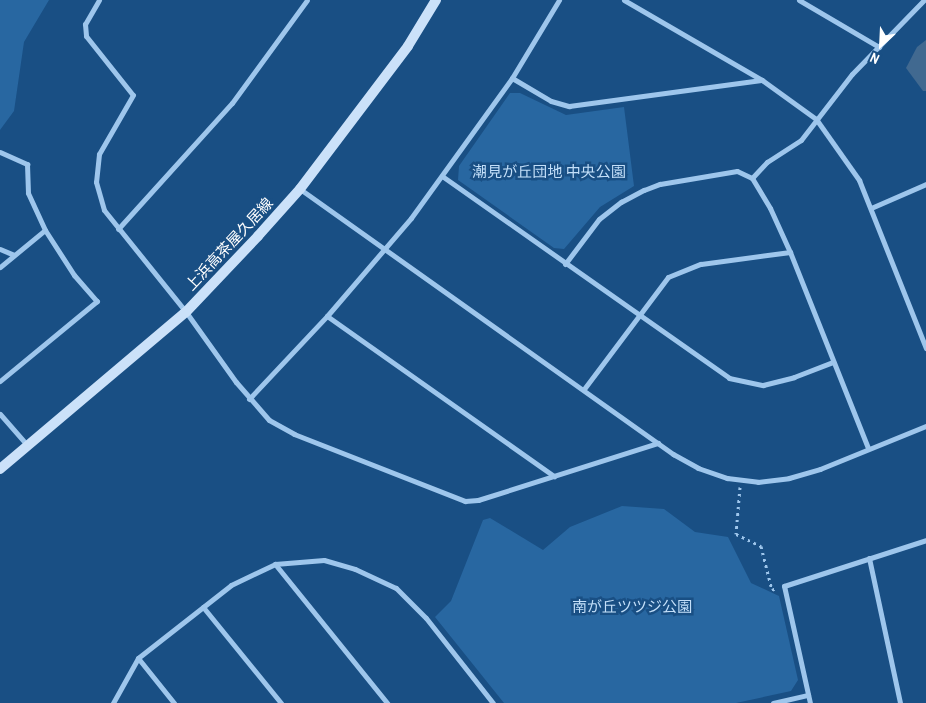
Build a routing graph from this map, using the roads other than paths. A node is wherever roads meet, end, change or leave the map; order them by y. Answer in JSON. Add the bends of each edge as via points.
{"nodes":[{"id":1,"x":99,"y":0,"type":"edge"},
{"id":2,"x":307,"y":0,"type":"edge"},
{"id":3,"x":436,"y":0,"type":"edge"},
{"id":4,"x":560,"y":0,"type":"edge"},
{"id":5,"x":624,"y":0,"type":"edge"},
{"id":6,"x":799,"y":0,"type":"edge"},
{"id":7,"x":924,"y":0,"type":"edge"},
{"id":8,"x":879,"y":47,"type":"junction"},
{"id":9,"x":512,"y":78,"type":"junction"},
{"id":10,"x":762,"y":80,"type":"junction"},
{"id":11,"x":816,"y":119,"type":"junction"},
{"id":12,"x":0,"y":152,"type":"edge"},
{"id":13,"x":442,"y":176,"type":"junction"},
{"id":14,"x":752,"y":178,"type":"junction"},
{"id":15,"x":926,"y":184,"type":"edge"},
{"id":16,"x":300,"y":189,"type":"junction"},
{"id":17,"x":871,"y":208,"type":"junction"},
{"id":18,"x":118,"y":229,"type":"junction"},
{"id":19,"x":45,"y":230,"type":"junction"},
{"id":20,"x":386,"y":248,"type":"junction"},
{"id":21,"x":0,"y":249,"type":"edge"},
{"id":22,"x":790,"y":252,"type":"junction"},
{"id":23,"x":14,"y":255,"type":"junction"},
{"id":24,"x":565,"y":264,"type":"junction"},
{"id":25,"x":0,"y":267,"type":"edge"},
{"id":26,"x":186,"y":312,"type":"junction"},
{"id":27,"x":638,"y":315,"type":"junction"},
{"id":28,"x":327,"y":316,"type":"junction"},
{"id":29,"x":926,"y":348,"type":"edge"},
{"id":30,"x":833,"y":362,"type":"junction"},
{"id":31,"x":0,"y":380,"type":"edge"},
{"id":32,"x":584,"y":389,"type":"junction"},
{"id":33,"x":249,"y":399,"type":"junction"},
{"id":34,"x":0,"y":414,"type":"edge"},
{"id":35,"x":926,"y":426,"type":"edge"},
{"id":36,"x":658,"y":443,"type":"junction"},
{"id":37,"x":28,"y":447,"type":"junction"},
{"id":38,"x":868,"y":448,"type":"junction"},
{"id":39,"x":0,"y":469,"type":"edge"},
{"id":40,"x":554,"y":476,"type":"junction"},
{"id":41,"x":926,"y":540,"type":"edge"},
{"id":42,"x":869,"y":558,"type":"junction"},
{"id":43,"x":275,"y":564,"type":"junction"},
{"id":44,"x":203,"y":607,"type":"junction"},
{"id":45,"x":138,"y":658,"type":"junction"},
{"id":46,"x":808,"y":696,"type":"junction"},
{"id":47,"x":492,"y":701,"type":"edge"},
{"id":48,"x":114,"y":703,"type":"edge"},
{"id":49,"x":174,"y":703,"type":"edge"},
{"id":50,"x":280,"y":703,"type":"edge"},
{"id":51,"x":387,"y":703,"type":"edge"},
{"id":52,"x":485,"y":703,"type":"edge"},
{"id":53,"x":773,"y":703,"type":"edge"},
{"id":54,"x":810,"y":703,"type":"edge"},
{"id":55,"x":900,"y":703,"type":"edge"}],
"edges":[{"from":1,"to":18,"type":"street","via":[[85,24],[86,36],[133,95],[102,144],[96,167],[100,197]]},
{"from":2,"to":18,"type":"street","via":[[232,103]]},
{"from":3,"to":16,"type":"main road","name":"上浜高茶屋久居線","via":[[408,46]]},
{"from":4,"to":9,"type":"street"},
{"from":5,"to":10,"type":"street"},
{"from":6,"to":8,"type":"street"},
{"from":7,"to":8,"type":"street"},
{"from":8,"to":11,"type":"street","via":[[852,74]]},
{"from":9,"to":10,"type":"street","via":[[551,101],[569,106]]},
{"from":9,"to":13,"type":"street"},
{"from":10,"to":11,"type":"street"},
{"from":11,"to":14,"type":"street","via":[[801,140],[767,162]]},
{"from":11,"to":17,"type":"street","via":[[850,163]]},
{"from":12,"to":19,"type":"street","via":[[27,164],[28,193]]},
{"from":13,"to":20,"type":"street"},
{"from":13,"to":24,"type":"street"},
{"from":14,"to":22,"type":"street"},
{"from":14,"to":24,"type":"street","via":[[737,171],[660,184],[632,196],[599,219]]},
{"from":15,"to":17,"type":"street"},
{"from":16,"to":20,"type":"street"},
{"from":16,"to":26,"type":"main road","name":"上浜高茶屋久居線"},
{"from":17,"to":29,"type":"street"},
{"from":18,"to":26,"type":"street"},
{"from":19,"to":23,"type":"street"},
{"from":19,"to":31,"type":"street","via":[[74,276],[97,301]]},
{"from":20,"to":28,"type":"street"},
{"from":20,"to":32,"type":"street"},
{"from":21,"to":23,"type":"street"},
{"from":22,"to":27,"type":"street","via":[[701,264],[678,272],[661,283]]},
{"from":22,"to":30,"type":"street"},
{"from":23,"to":25,"type":"street"},
{"from":24,"to":27,"type":"street"},
{"from":26,"to":33,"type":"street"},
{"from":26,"to":37,"type":"main road","name":"上浜高茶屋久居線"},
{"from":27,"to":30,"type":"street","via":[[719,372],[740,382],[764,385]]},
{"from":27,"to":32,"type":"street"},
{"from":28,"to":33,"type":"street"},
{"from":28,"to":40,"type":"street"},
{"from":30,"to":38,"type":"street"},
{"from":32,"to":36,"type":"street"},
{"from":33,"to":40,"type":"street","via":[[281,428],[458,500],[478,500]]},
{"from":34,"to":37,"type":"street"},
{"from":35,"to":38,"type":"street"},
{"from":36,"to":38,"type":"street","via":[[698,468],[741,480],[774,481],[797,476]]},
{"from":36,"to":40,"type":"street"},
{"from":37,"to":39,"type":"main road","name":"上浜高茶屋久居線"},
{"from":41,"to":42,"type":"street"},
{"from":42,"to":46,"type":"street","via":[[784,586]]},
{"from":42,"to":55,"type":"street"},
{"from":43,"to":44,"type":"street","via":[[248,575]]},
{"from":43,"to":47,"type":"street","via":[[306,560],[340,564],[396,588],[426,618]]},
{"from":43,"to":51,"type":"street"},
{"from":44,"to":45,"type":"street"},
{"from":44,"to":50,"type":"street"},
{"from":45,"to":48,"type":"street"},
{"from":45,"to":49,"type":"street"},
{"from":46,"to":53,"type":"street"},
{"from":46,"to":54,"type":"street"},
{"from":47,"to":52,"type":"street"}]}
